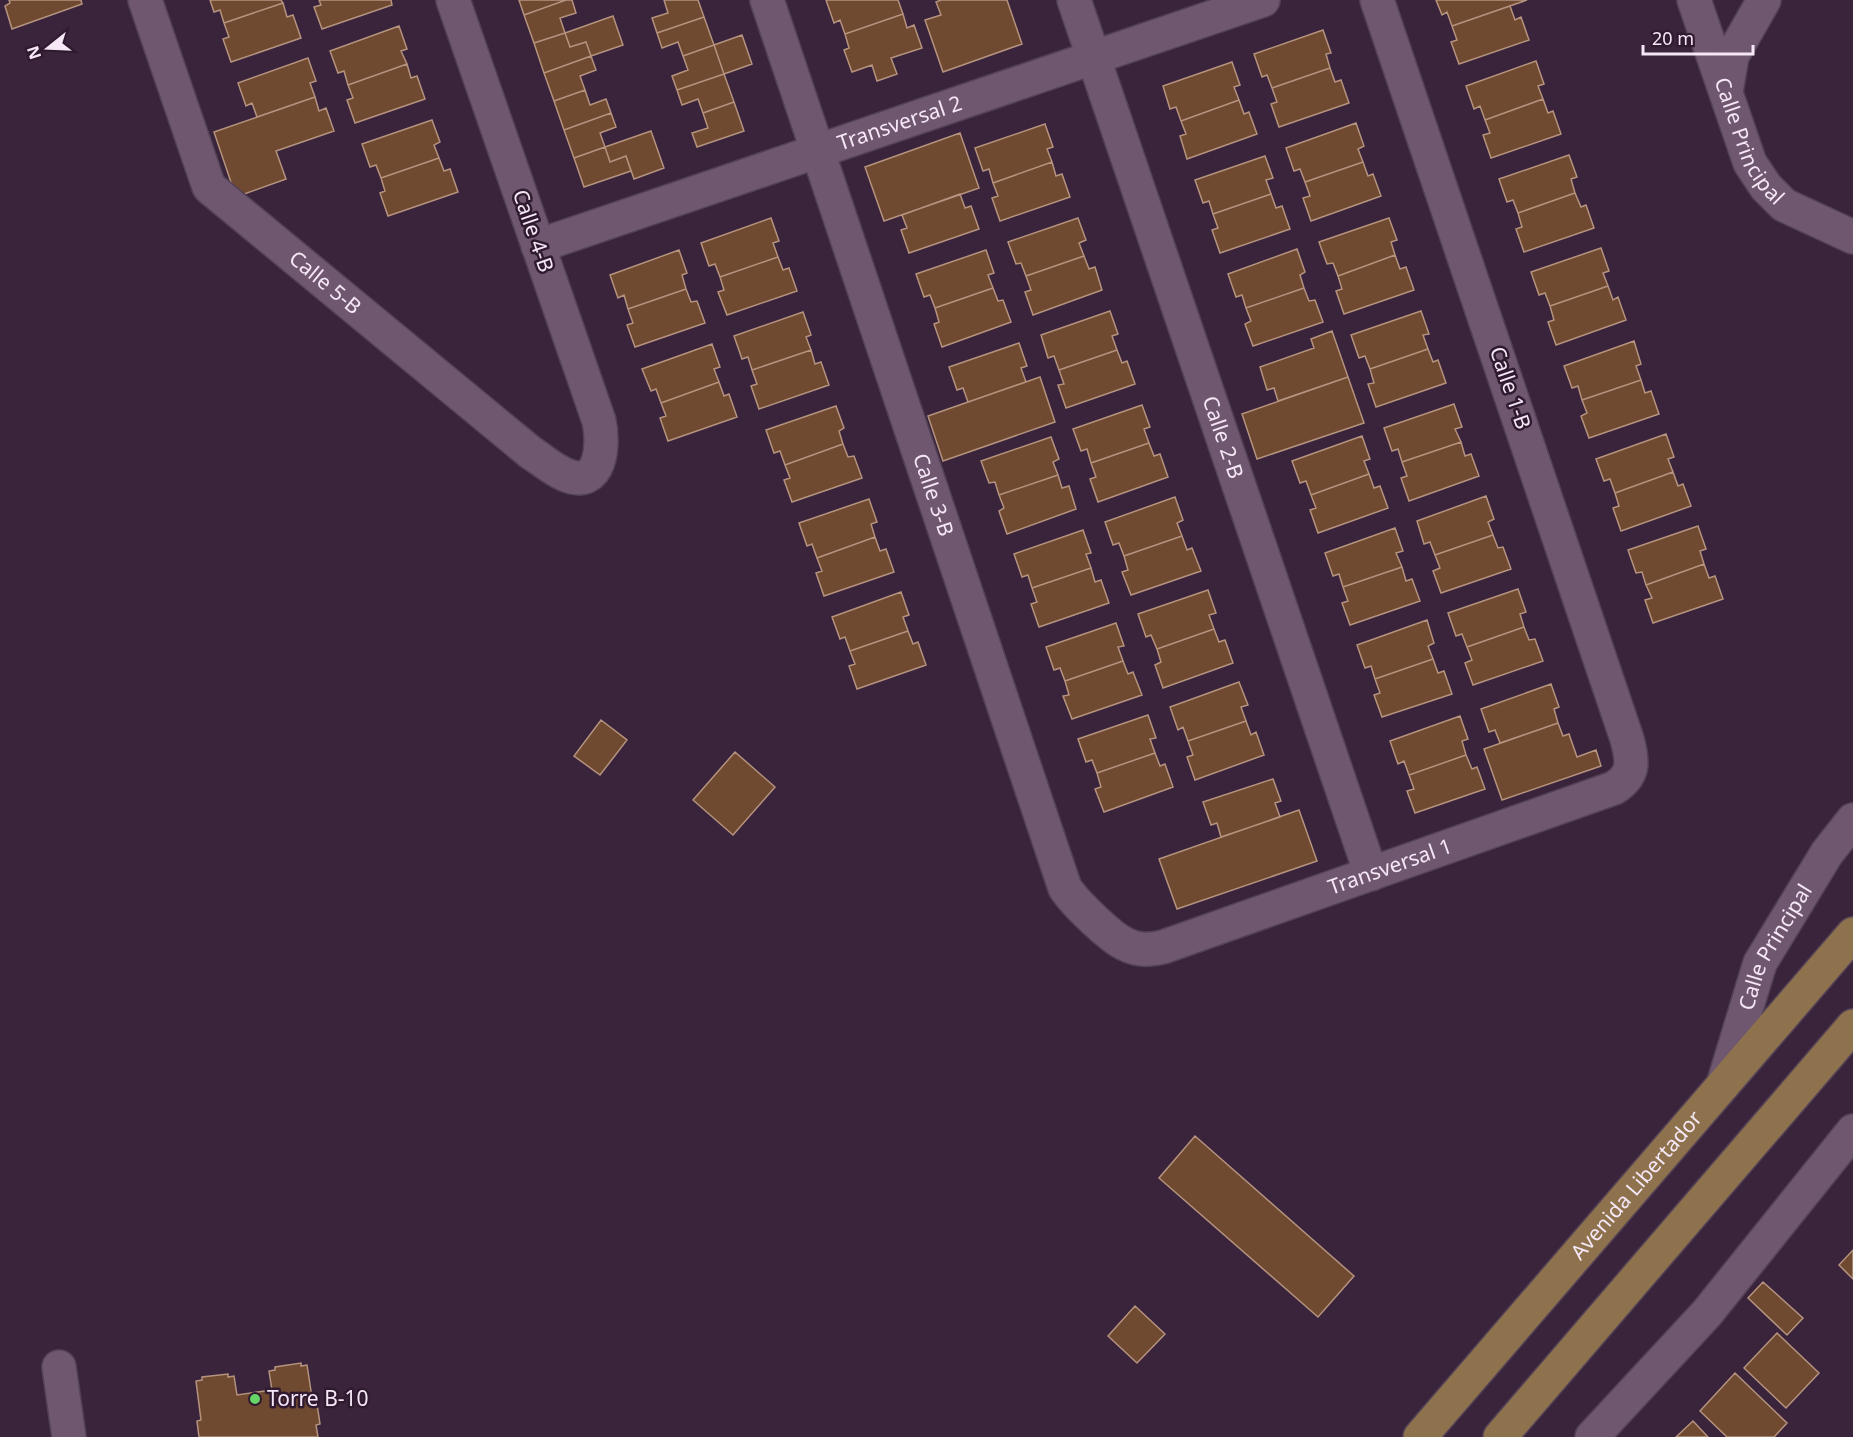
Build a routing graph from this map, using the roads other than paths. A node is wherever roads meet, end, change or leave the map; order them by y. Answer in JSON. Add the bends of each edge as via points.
{"nodes":[{"id":1,"x":145,"y":0,"type":"edge"},
{"id":2,"x":453,"y":0,"type":"edge"},
{"id":3,"x":766,"y":0,"type":"edge"},
{"id":4,"x":1074,"y":0,"type":"edge"},
{"id":5,"x":1263,"y":0,"type":"edge"},
{"id":6,"x":1377,"y":0,"type":"edge"},
{"id":7,"x":1694,"y":0,"type":"edge"},
{"id":8,"x":1764,"y":0,"type":"edge"},
{"id":9,"x":1094,"y":57,"type":"junction"},
{"id":10,"x":1726,"y":92,"type":"junction"},
{"id":11,"x":818,"y":152,"type":"junction"},
{"id":12,"x":1853,"y":237,"type":"edge"},
{"id":13,"x":538,"y":246,"type":"junction"},
{"id":14,"x":598,"y":463,"type":"joint"},
{"id":15,"x":1628,"y":778,"type":"joint"},
{"id":16,"x":1853,"y":820,"type":"edge"},
{"id":17,"x":1371,"y":874,"type":"junction"},
{"id":18,"x":1853,"y":934,"type":"edge"},
{"id":19,"x":1148,"y":950,"type":"joint"},
{"id":20,"x":1853,"y":1026,"type":"edge"},
{"id":21,"x":1723,"y":1085,"type":"junction"},
{"id":22,"x":1853,"y":1131,"type":"edge"},
{"id":23,"x":58,"y":1367,"type":"dead end"},
{"id":24,"x":69,"y":1437,"type":"edge"},
{"id":25,"x":1420,"y":1437,"type":"edge"},
{"id":26,"x":1500,"y":1437,"type":"edge"},
{"id":27,"x":1592,"y":1437,"type":"edge"}],
"edges":[{"from":1,"to":14,"type":"street","name":"Calle 5-B","via":[[209,187],[530,452],[573,477],[591,472]]},
{"from":2,"to":13,"type":"street","name":"Calle 4-B"},
{"from":3,"to":11,"type":"street","name":"Calle 3-B"},
{"from":4,"to":9,"type":"street","name":"Calle 2-B"},
{"from":5,"to":9,"type":"street","name":"Transversal 2"},
{"from":6,"to":15,"type":"street","name":"Calle 1-B","via":[[1627,739],[1632,768]]},
{"from":7,"to":10,"type":"street","name":"Calle Principal"},
{"from":8,"to":10,"type":"street","via":[[1732,57]]},
{"from":9,"to":11,"type":"street","name":"Transversal 2"},
{"from":9,"to":17,"type":"street","name":"Calle 2-B"},
{"from":10,"to":12,"type":"street","name":"Calle Principal","via":[[1750,163],[1766,187],[1784,205]]},
{"from":11,"to":13,"type":"street","name":"Transversal 2"},
{"from":11,"to":19,"type":"street","name":"Calle 3-B","via":[[1065,888],[1073,900],[1124,944]]},
{"from":13,"to":14,"type":"street","name":"Calle 4-B","via":[[599,421],[602,438]]},
{"from":15,"to":17,"type":"street","name":"Transversal 1","via":[[1614,788]]},
{"from":16,"to":21,"type":"street","name":"Calle Principal","via":[[1814,873],[1760,963]]},
{"from":17,"to":19,"type":"street","name":"Transversal 1"},
{"from":18,"to":21,"type":"main road","name":"Avenida Libertador"},
{"from":20,"to":26,"type":"main road"},
{"from":21,"to":25,"type":"main road","name":"Avenida Libertador"},
{"from":22,"to":27,"type":"street","via":[[1707,1313]]},
{"from":23,"to":24,"type":"street"}]}
